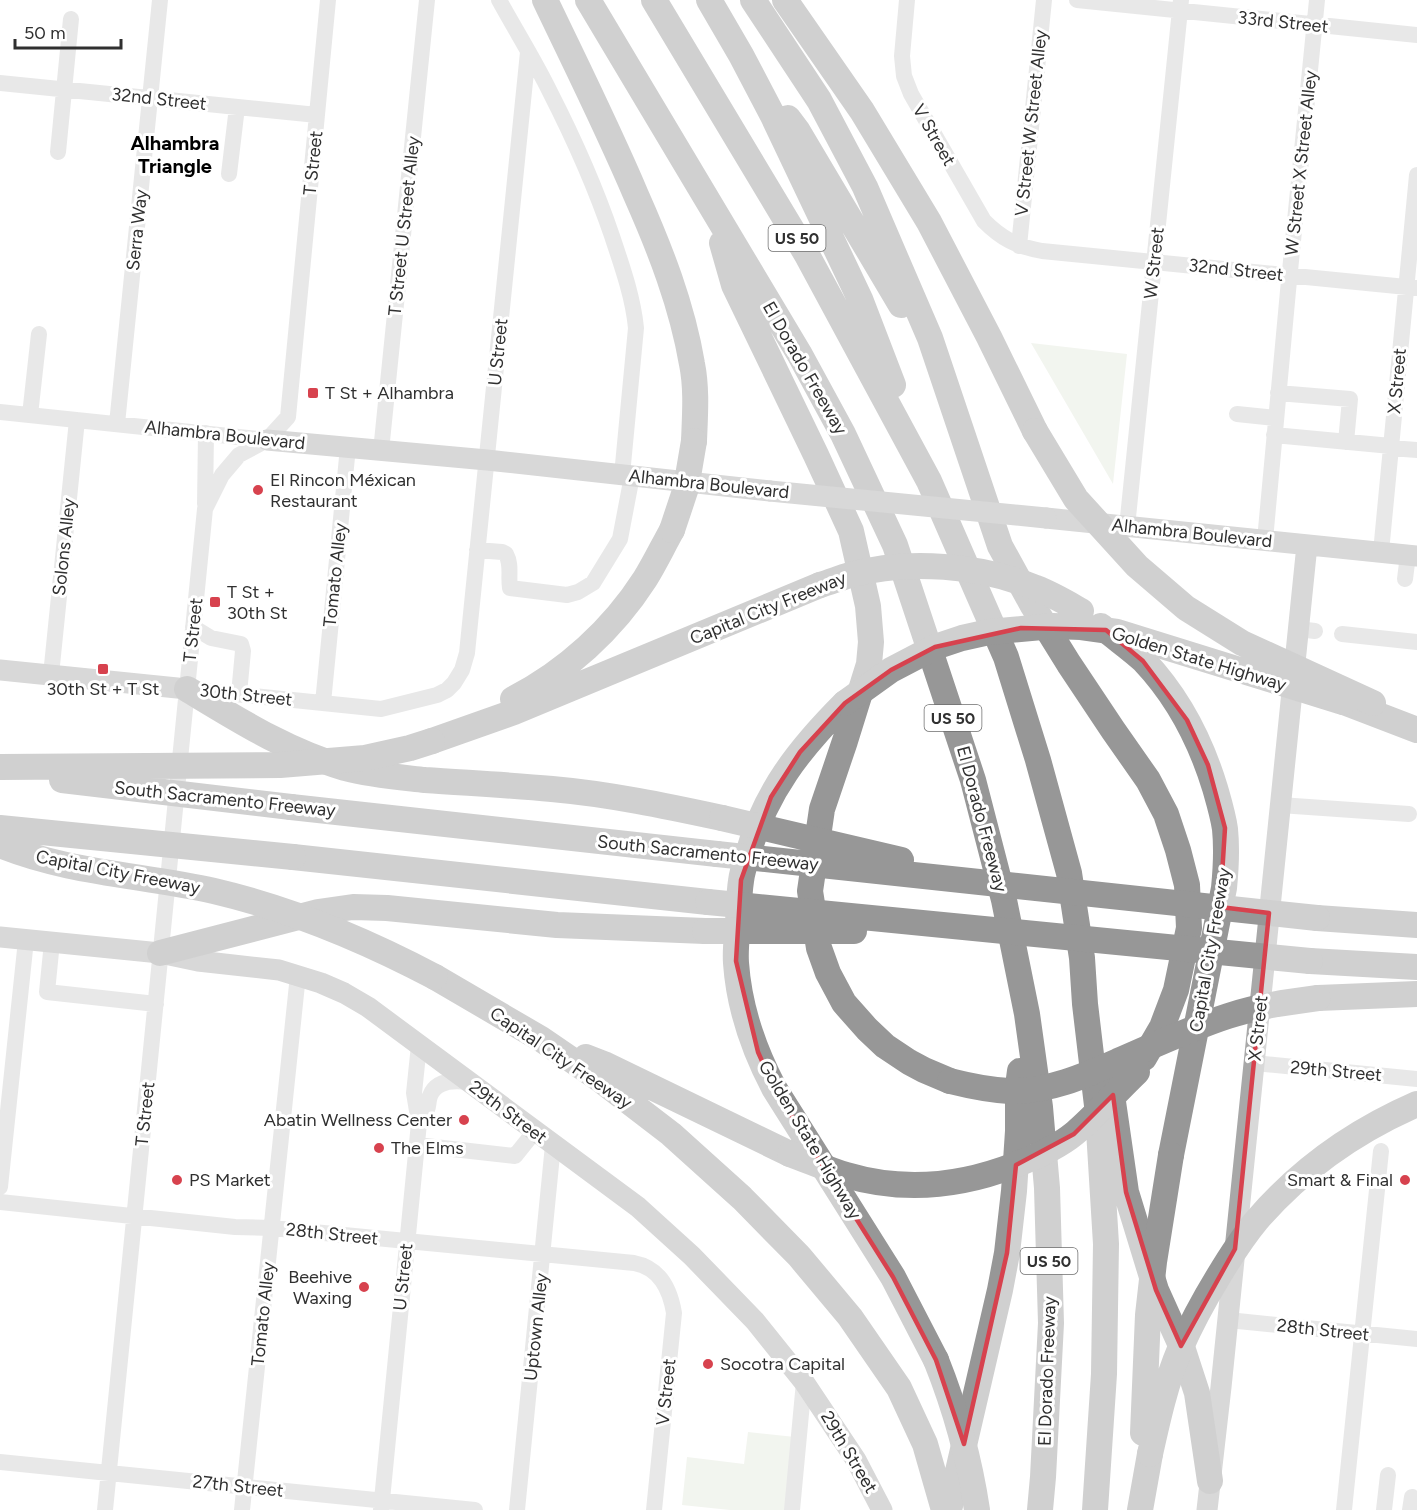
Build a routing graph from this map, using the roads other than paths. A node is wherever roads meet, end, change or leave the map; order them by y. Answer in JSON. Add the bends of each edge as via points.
{"nodes":[{"id":1,"x":160,"y":0,"type":"edge"},
{"id":2,"x":328,"y":0,"type":"edge"},
{"id":3,"x":427,"y":0,"type":"edge"},
{"id":4,"x":500,"y":0,"type":"edge"},
{"id":5,"x":546,"y":0,"type":"edge"},
{"id":6,"x":588,"y":0,"type":"edge"},
{"id":7,"x":654,"y":0,"type":"edge"},
{"id":8,"x":709,"y":0,"type":"edge"},
{"id":9,"x":753,"y":0,"type":"edge"},
{"id":10,"x":785,"y":0,"type":"edge"},
{"id":11,"x":907,"y":0,"type":"edge"},
{"id":12,"x":1044,"y":0,"type":"edge"},
{"id":13,"x":1077,"y":0,"type":"edge"},
{"id":14,"x":1317,"y":0,"type":"edge"},
{"id":15,"x":1180,"y":5,"type":"edge"},
{"id":16,"x":71,"y":19,"type":"dead end"},
{"id":17,"x":1315,"y":25,"type":"junction"},
{"id":18,"x":1417,"y":35,"type":"edge"},
{"id":19,"x":528,"y":52,"type":"junction"},
{"id":20,"x":741,"y":55,"type":"junction"},
{"id":21,"x":0,"y":83,"type":"edge"},
{"id":22,"x":64,"y":90,"type":"junction"},
{"id":23,"x":150,"y":98,"type":"junction"},
{"id":24,"x":237,"y":107,"type":"junction"},
{"id":25,"x":317,"y":115,"type":"junction"},
{"id":26,"x":58,"y":152,"type":"dead end"},
{"id":27,"x":229,"y":174,"type":"dead end"},
{"id":28,"x":1417,"y":175,"type":"edge"},
{"id":29,"x":712,"y":208,"type":"junction"},
{"id":30,"x":1019,"y":246,"type":"junction"},
{"id":31,"x":1154,"y":262,"type":"junction"},
{"id":32,"x":1289,"y":276,"type":"junction"},
{"id":33,"x":1411,"y":288,"type":"edge"},
{"id":34,"x":39,"y":334,"type":"dead end"},
{"id":35,"x":1278,"y":393,"type":"junction"},
{"id":36,"x":0,"y":412,"type":"edge"},
{"id":37,"x":1237,"y":414,"type":"dead end"},
{"id":38,"x":30,"y":415,"type":"junction"},
{"id":39,"x":77,"y":420,"type":"junction"},
{"id":40,"x":117,"y":424,"type":"junction"},
{"id":41,"x":1275,"y":427,"type":"junction"},
{"id":42,"x":961,"y":430,"type":"junction"},
{"id":43,"x":206,"y":433,"type":"junction"},
{"id":44,"x":267,"y":440,"type":"junction"},
{"id":45,"x":1346,"y":442,"type":"junction"},
{"id":46,"x":348,"y":447,"type":"junction"},
{"id":47,"x":1391,"y":447,"type":"junction"},
{"id":48,"x":1417,"y":450,"type":"edge"},
{"id":49,"x":381,"y":451,"type":"junction"},
{"id":50,"x":487,"y":460,"type":"junction"},
{"id":51,"x":627,"y":476,"type":"junction"},
{"id":52,"x":929,"y":481,"type":"junction"},
{"id":53,"x":205,"y":509,"type":"junction"},
{"id":54,"x":1128,"y":527,"type":"junction"},
{"id":55,"x":1264,"y":540,"type":"junction"},
{"id":56,"x":1306,"y":545,"type":"junction"},
{"id":57,"x":477,"y":550,"type":"junction"},
{"id":58,"x":1381,"y":552,"type":"junction"},
{"id":59,"x":1412,"y":556,"type":"edge"},
{"id":60,"x":1406,"y":579,"type":"dead end"},
{"id":61,"x":193,"y":627,"type":"junction"},
{"id":62,"x":1342,"y":634,"type":"dead end"},
{"id":63,"x":1417,"y":642,"type":"edge"},
{"id":64,"x":467,"y":652,"type":"joint"},
{"id":65,"x":0,"y":670,"type":"edge"},
{"id":66,"x":51,"y":675,"type":"junction"},
{"id":67,"x":187,"y":689,"type":"junction"},
{"id":68,"x":239,"y":694,"type":"junction"},
{"id":69,"x":322,"y":703,"type":"junction"},
{"id":70,"x":1417,"y":725,"type":"edge"},
{"id":71,"x":1417,"y":730,"type":"edge"},
{"id":72,"x":432,"y":741,"type":"junction"},
{"id":73,"x":0,"y":767,"type":"edge"},
{"id":74,"x":0,"y":773,"type":"edge"},
{"id":75,"x":1280,"y":805,"type":"junction"},
{"id":76,"x":1409,"y":814,"type":"dead end"},
{"id":77,"x":0,"y":828,"type":"edge"},
{"id":78,"x":0,"y":845,"type":"edge"},
{"id":79,"x":1009,"y":885,"type":"junction"},
{"id":80,"x":1417,"y":925,"type":"edge"},
{"id":81,"x":1010,"y":932,"type":"junction"},
{"id":82,"x":0,"y":938,"type":"edge"},
{"id":83,"x":26,"y":940,"type":"junction"},
{"id":84,"x":52,"y":942,"type":"junction"},
{"id":85,"x":160,"y":953,"type":"junction"},
{"id":86,"x":1082,"y":958,"type":"junction"},
{"id":87,"x":1417,"y":967,"type":"edge"},
{"id":88,"x":298,"y":975,"type":"junction"},
{"id":89,"x":1417,"y":994,"type":"edge"},
{"id":90,"x":156,"y":1004,"type":"junction"},
{"id":91,"x":1027,"y":1014,"type":"junction"},
{"id":92,"x":541,"y":1039,"type":"junction"},
{"id":93,"x":419,"y":1045,"type":"junction"},
{"id":94,"x":1254,"y":1063,"type":"junction"},
{"id":95,"x":1417,"y":1079,"type":"edge"},
{"id":96,"x":468,"y":1082,"type":"junction"},
{"id":97,"x":1417,"y":1104,"type":"edge"},
{"id":98,"x":419,"y":1123,"type":"junction"},
{"id":99,"x":535,"y":1131,"type":"junction"},
{"id":100,"x":417,"y":1145,"type":"junction"},
{"id":101,"x":553,"y":1145,"type":"junction"},
{"id":102,"x":1381,"y":1150,"type":"dead end"},
{"id":103,"x":0,"y":1187,"type":"edge"},
{"id":104,"x":0,"y":1202,"type":"edge"},
{"id":105,"x":135,"y":1216,"type":"junction"},
{"id":106,"x":272,"y":1228,"type":"junction"},
{"id":107,"x":407,"y":1241,"type":"junction"},
{"id":108,"x":543,"y":1254,"type":"junction"},
{"id":109,"x":660,"y":1278,"type":"joint"},
{"id":110,"x":1228,"y":1320,"type":"junction"},
{"id":111,"x":1362,"y":1334,"type":"junction"},
{"id":112,"x":1417,"y":1339,"type":"edge"},
{"id":113,"x":804,"y":1382,"type":"junction"},
{"id":114,"x":1146,"y":1454,"type":"junction"},
{"id":115,"x":0,"y":1462,"type":"edge"},
{"id":116,"x":109,"y":1473,"type":"junction"},
{"id":117,"x":1388,"y":1475,"type":"dead end"},
{"id":118,"x":1210,"y":1481,"type":"junction"},
{"id":119,"x":245,"y":1487,"type":"junction"},
{"id":120,"x":382,"y":1505,"type":"edge"},
{"id":121,"x":105,"y":1510,"type":"edge"},
{"id":122,"x":242,"y":1510,"type":"edge"},
{"id":123,"x":475,"y":1510,"type":"edge"},
{"id":124,"x":517,"y":1510,"type":"edge"},
{"id":125,"x":654,"y":1510,"type":"edge"},
{"id":126,"x":792,"y":1510,"type":"edge"},
{"id":127,"x":882,"y":1510,"type":"edge"},
{"id":128,"x":947,"y":1510,"type":"edge"},
{"id":129,"x":977,"y":1510,"type":"edge"},
{"id":130,"x":1040,"y":1510,"type":"edge"},
{"id":131,"x":1095,"y":1510,"type":"edge"},
{"id":132,"x":1139,"y":1510,"type":"edge"},
{"id":133,"x":1207,"y":1510,"type":"edge"},
{"id":134,"x":1344,"y":1510,"type":"edge"},
{"id":135,"x":1384,"y":1510,"type":"edge"}],
"edges":[{"from":1,"to":23,"type":"street","name":"Serra Way"},
{"from":2,"to":25,"type":"street","name":"T Street"},
{"from":3,"to":49,"type":"street","name":"T Street U Street Alley"},
{"from":4,"to":19,"type":"street"},
{"from":5,"to":72,"type":"highway","bridge":true,"via":[[620,157],[670,278],[693,366],[694,441],[686,488],[672,530],[646,578],[614,620],[574,660],[530,690]]},
{"from":6,"to":29,"type":"highway","name":"El Dorado Freeway","number":"US 50"},
{"from":7,"to":52,"type":"highway","number":"US 50","via":[[807,255]]},
{"from":8,"to":20,"type":"highway"},
{"from":9,"to":42,"type":"highway","via":[[819,100],[865,187],[930,338]]},
{"from":10,"to":70,"type":"highway","bridge":true,"via":[[862,111],[929,222],[1035,431],[1077,499],[1137,566],[1186,608],[1242,643]]},
{"from":11,"to":30,"type":"street","name":"V Street","via":[[902,56],[911,94],[984,221]]},
{"from":12,"to":30,"type":"street","name":"V Street W Street Alley"},
{"from":13,"to":15,"type":"street","name":"33rd Street"},
{"from":14,"to":17,"type":"street","name":"W Street X Street Alley"},
{"from":15,"to":17,"type":"street","name":"33rd Street"},
{"from":15,"to":31,"type":"street","name":"W Street"},
{"from":16,"to":22,"type":"street"},
{"from":17,"to":18,"type":"street","name":"33rd Street"},
{"from":17,"to":32,"type":"street","name":"W Street X Street Alley"},
{"from":19,"to":50,"type":"street","name":"U Street"},
{"from":19,"to":51,"type":"street","via":[[573,138],[601,204],[634,309]]},
{"from":20,"to":42,"type":"highway","via":[[797,130],[898,300]]},
{"from":20,"to":52,"type":"highway","via":[[860,299]]},
{"from":21,"to":22,"type":"street","name":"32nd Street"},
{"from":22,"to":23,"type":"street","name":"32nd Street"},
{"from":22,"to":26,"type":"street"},
{"from":23,"to":24,"type":"street","name":"32nd Street"},
{"from":23,"to":40,"type":"street","name":"Serra Way"},
{"from":24,"to":25,"type":"street","name":"32nd Street"},
{"from":24,"to":27,"type":"street"},
{"from":25,"to":44,"type":"street","name":"T Street","via":[[288,417]]},
{"from":28,"to":33,"type":"street","name":"X Street"},
{"from":29,"to":89,"type":"highway","bridge":true,"via":[[734,285],[851,531],[868,606],[869,664],[822,809],[810,891],[819,948],[828,973],[844,1003],[867,1029],[885,1046],[924,1070],[978,1088],[1010,1091],[1077,1079],[1188,1031],[1271,1004]]},
{"from":29,"to":91,"type":"highway","name":"El Dorado Freeway","number":"US 50","via":[[843,434],[895,545],[973,780],[1004,900]]},
{"from":30,"to":31,"type":"street","name":"32nd Street"},
{"from":31,"to":32,"type":"street","name":"32nd Street"},
{"from":31,"to":54,"type":"street","name":"W Street"},
{"from":32,"to":33,"type":"street","name":"32nd Street"},
{"from":32,"to":35,"type":"street","name":"W Street X Street Alley"},
{"from":33,"to":47,"type":"street","name":"X Street"},
{"from":34,"to":38,"type":"street"},
{"from":35,"to":41,"type":"street","name":"W Street X Street Alley"},
{"from":35,"to":45,"type":"street","via":[[1350,399]]},
{"from":36,"to":38,"type":"street","name":"Alhambra Boulevard"},
{"from":37,"to":41,"type":"street"},
{"from":38,"to":39,"type":"street","name":"Alhambra Boulevard"},
{"from":39,"to":40,"type":"street","name":"Alhambra Boulevard"},
{"from":39,"to":66,"type":"street","name":"Solons Alley"},
{"from":40,"to":43,"type":"street","name":"Alhambra Boulevard"},
{"from":41,"to":45,"type":"street"},
{"from":41,"to":55,"type":"street","name":"W Street X Street Alley"},
{"from":42,"to":92,"type":"highway","bridge":true,"via":[[1000,546],[1069,664],[1148,780],[1166,814],[1178,850],[1187,885],[1189,928],[1176,990],[1162,1027],[1137,1072],[1074,1134],[1031,1159],[992,1174],[947,1184],[902,1185],[846,1175],[790,1154],[604,1064]]},
{"from":43,"to":44,"type":"street","name":"Alhambra Boulevard"},
{"from":43,"to":53,"type":"street"},
{"from":44,"to":46,"type":"main road","name":"Alhambra Boulevard"},
{"from":44,"to":53,"type":"street","name":"T Street","via":[[240,455],[222,476]]},
{"from":45,"to":47,"type":"street"},
{"from":46,"to":49,"type":"main road","name":"Alhambra Boulevard"},
{"from":46,"to":69,"type":"street","name":"Tomato Alley"},
{"from":47,"to":48,"type":"street"},
{"from":47,"to":58,"type":"street","name":"X Street"},
{"from":49,"to":50,"type":"main road","name":"Alhambra Boulevard"},
{"from":50,"to":51,"type":"main road","name":"Alhambra Boulevard"},
{"from":50,"to":57,"type":"street","name":"U Street"},
{"from":51,"to":54,"type":"main road","name":"Alhambra Boulevard","bridge":true},
{"from":51,"to":57,"type":"street","via":[[620,539],[596,579],[578,592],[567,595],[510,588],[506,554]]},
{"from":52,"to":86,"type":"highway","number":"US 50","via":[[1006,657],[1069,873]]},
{"from":53,"to":61,"type":"street","name":"T Street"},
{"from":54,"to":55,"type":"main road","name":"Alhambra Boulevard"},
{"from":55,"to":56,"type":"main road","name":"Alhambra Boulevard"},
{"from":56,"to":58,"type":"main road","name":"Alhambra Boulevard"},
{"from":56,"to":75,"type":"main road","name":"X Street","via":[[1306,630]]},
{"from":57,"to":64,"type":"street","name":"U Street"},
{"from":58,"to":59,"type":"main road","name":"Alhambra Boulevard"},
{"from":59,"to":60,"type":"street"},
{"from":61,"to":67,"type":"street","name":"T Street"},
{"from":61,"to":68,"type":"street","via":[[211,638],[241,644]]},
{"from":62,"to":63,"type":"street"},
{"from":64,"to":69,"type":"street","name":"30th Street","via":[[454,683],[437,695],[381,709]]},
{"from":65,"to":66,"type":"main road","name":"30th Street"},
{"from":66,"to":67,"type":"main road","name":"30th Street"},
{"from":67,"to":68,"type":"street","name":"30th Street"},
{"from":67,"to":79,"type":"highway","bridge":true,"via":[[286,747],[347,769],[379,776],[553,789],[632,800]]},
{"from":67,"to":85,"type":"street","name":"T Street"},
{"from":68,"to":69,"type":"street","name":"30th Street"},
{"from":71,"to":129,"type":"highway","name":"Golden State Highway","bridge":true,"via":[[1343,702],[1118,632],[1081,627],[1021,628],[962,638],[891,670],[845,703],[817,731],[771,797],[752,838],[741,880],[736,961],[745,1014],[768,1076],[893,1277],[936,1360],[956,1412]]},
{"from":72,"to":73,"type":"highway","bridge":true,"via":[[365,759],[280,765]]},
{"from":72,"to":114,"type":"highway","name":"Capital City Freeway","bridge":true,"via":[[544,700],[820,585],[884,569],[961,568],[1014,580],[1082,611],[1143,661],[1187,720],[1208,765],[1225,828],[1226,858],[1224,888],[1154,1262],[1149,1305]]},
{"from":74,"to":79,"type":"highway","name":"South Sacramento Freeway","bridge":true},
{"from":75,"to":76,"type":"street"},
{"from":75,"to":94,"type":"main road","name":"X Street"},
{"from":77,"to":81,"type":"highway","bridge":true},
{"from":78,"to":92,"type":"highway","name":"Capital City Freeway","bridge":true,"via":[[63,865],[212,891],[297,916],[394,955]]},
{"from":79,"to":80,"type":"highway","name":"South Sacramento Freeway","bridge":true},
{"from":81,"to":85,"type":"highway","bridge":true,"via":[[705,931],[557,925],[353,907],[318,912]]},
{"from":81,"to":87,"type":"highway","bridge":true,"via":[[1310,961]]},
{"from":82,"to":83,"type":"main road","name":"29th Street"},
{"from":83,"to":84,"type":"main road","name":"29th Street"},
{"from":83,"to":103,"type":"street"},
{"from":84,"to":85,"type":"main road","name":"29th Street"},
{"from":84,"to":90,"type":"street","via":[[48,992]]},
{"from":85,"to":88,"type":"main road","name":"29th Street"},
{"from":85,"to":90,"type":"street","name":"T Street"},
{"from":86,"to":118,"type":"highway","via":[[1114,1099],[1126,1192],[1156,1290],[1183,1350],[1197,1394]]},
{"from":86,"to":131,"type":"highway","number":"US 50","via":[[1106,1244],[1104,1374]]},
{"from":88,"to":93,"type":"main road","name":"29th Street","via":[[344,993]]},
{"from":88,"to":106,"type":"street","name":"Tomato Alley"},
{"from":90,"to":105,"type":"street","name":"T Street"},
{"from":91,"to":128,"type":"highway","via":[[1007,1253]]},
{"from":91,"to":130,"type":"highway","name":"El Dorado Freeway","number":"US 50","via":[[1047,1188],[1051,1301]]},
{"from":92,"to":128,"type":"highway","name":"Capital City Freeway","via":[[670,1134],[799,1256],[890,1373],[925,1444]]},
{"from":93,"to":96,"type":"main road","name":"29th Street"},
{"from":93,"to":98,"type":"street","name":"U Street","via":[[414,1093]]},
{"from":94,"to":95,"type":"street","name":"29th Street"},
{"from":94,"to":110,"type":"main road","name":"X Street"},
{"from":96,"to":98,"type":"street","via":[[449,1081],[432,1091]]},
{"from":96,"to":99,"type":"main road","name":"29th Street"},
{"from":97,"to":114,"type":"highway","bridge":true,"via":[[1388,1116],[1330,1152],[1256,1221],[1206,1297],[1180,1349]]},
{"from":98,"to":100,"type":"street","name":"U Street"},
{"from":99,"to":100,"type":"street","via":[[515,1156]]},
{"from":99,"to":101,"type":"main road","name":"29th Street"},
{"from":100,"to":107,"type":"street","name":"U Street"},
{"from":101,"to":108,"type":"street","name":"Uptown Alley"},
{"from":101,"to":113,"type":"main road","name":"29th Street","via":[[638,1207],[692,1256],[755,1321]]},
{"from":102,"to":111,"type":"street","via":[[1378,1242]]},
{"from":104,"to":105,"type":"street","name":"28th Street"},
{"from":105,"to":106,"type":"street","name":"28th Street"},
{"from":105,"to":116,"type":"street","name":"T Street"},
{"from":106,"to":107,"type":"street","name":"28th Street"},
{"from":106,"to":119,"type":"street","name":"Tomato Alley"},
{"from":107,"to":108,"type":"street","name":"28th Street"},
{"from":107,"to":120,"type":"street","name":"U Street"},
{"from":108,"to":109,"type":"street","name":"28th Street","via":[[640,1264]]},
{"from":108,"to":124,"type":"street","name":"Uptown Alley"},
{"from":109,"to":125,"type":"street","name":"V Street","via":[[670,1293],[674,1313]]},
{"from":110,"to":111,"type":"street","name":"28th Street"},
{"from":110,"to":118,"type":"main road","name":"X Street"},
{"from":111,"to":112,"type":"street","name":"28th Street"},
{"from":111,"to":134,"type":"street"},
{"from":113,"to":126,"type":"street"},
{"from":113,"to":127,"type":"main road","name":"29th Street","via":[[856,1460]]},
{"from":114,"to":132,"type":"highway","name":"Capital City Freeway"},
{"from":115,"to":116,"type":"street","name":"27th Street"},
{"from":116,"to":119,"type":"street","name":"27th Street"},
{"from":116,"to":121,"type":"street","name":"T Street"},
{"from":117,"to":135,"type":"street"},
{"from":118,"to":133,"type":"main road","name":"X Street"},
{"from":119,"to":120,"type":"street","name":"27th Street"},
{"from":119,"to":122,"type":"street","name":"Tomato Alley"},
{"from":120,"to":123,"type":"street","name":"27th Street"}]}
